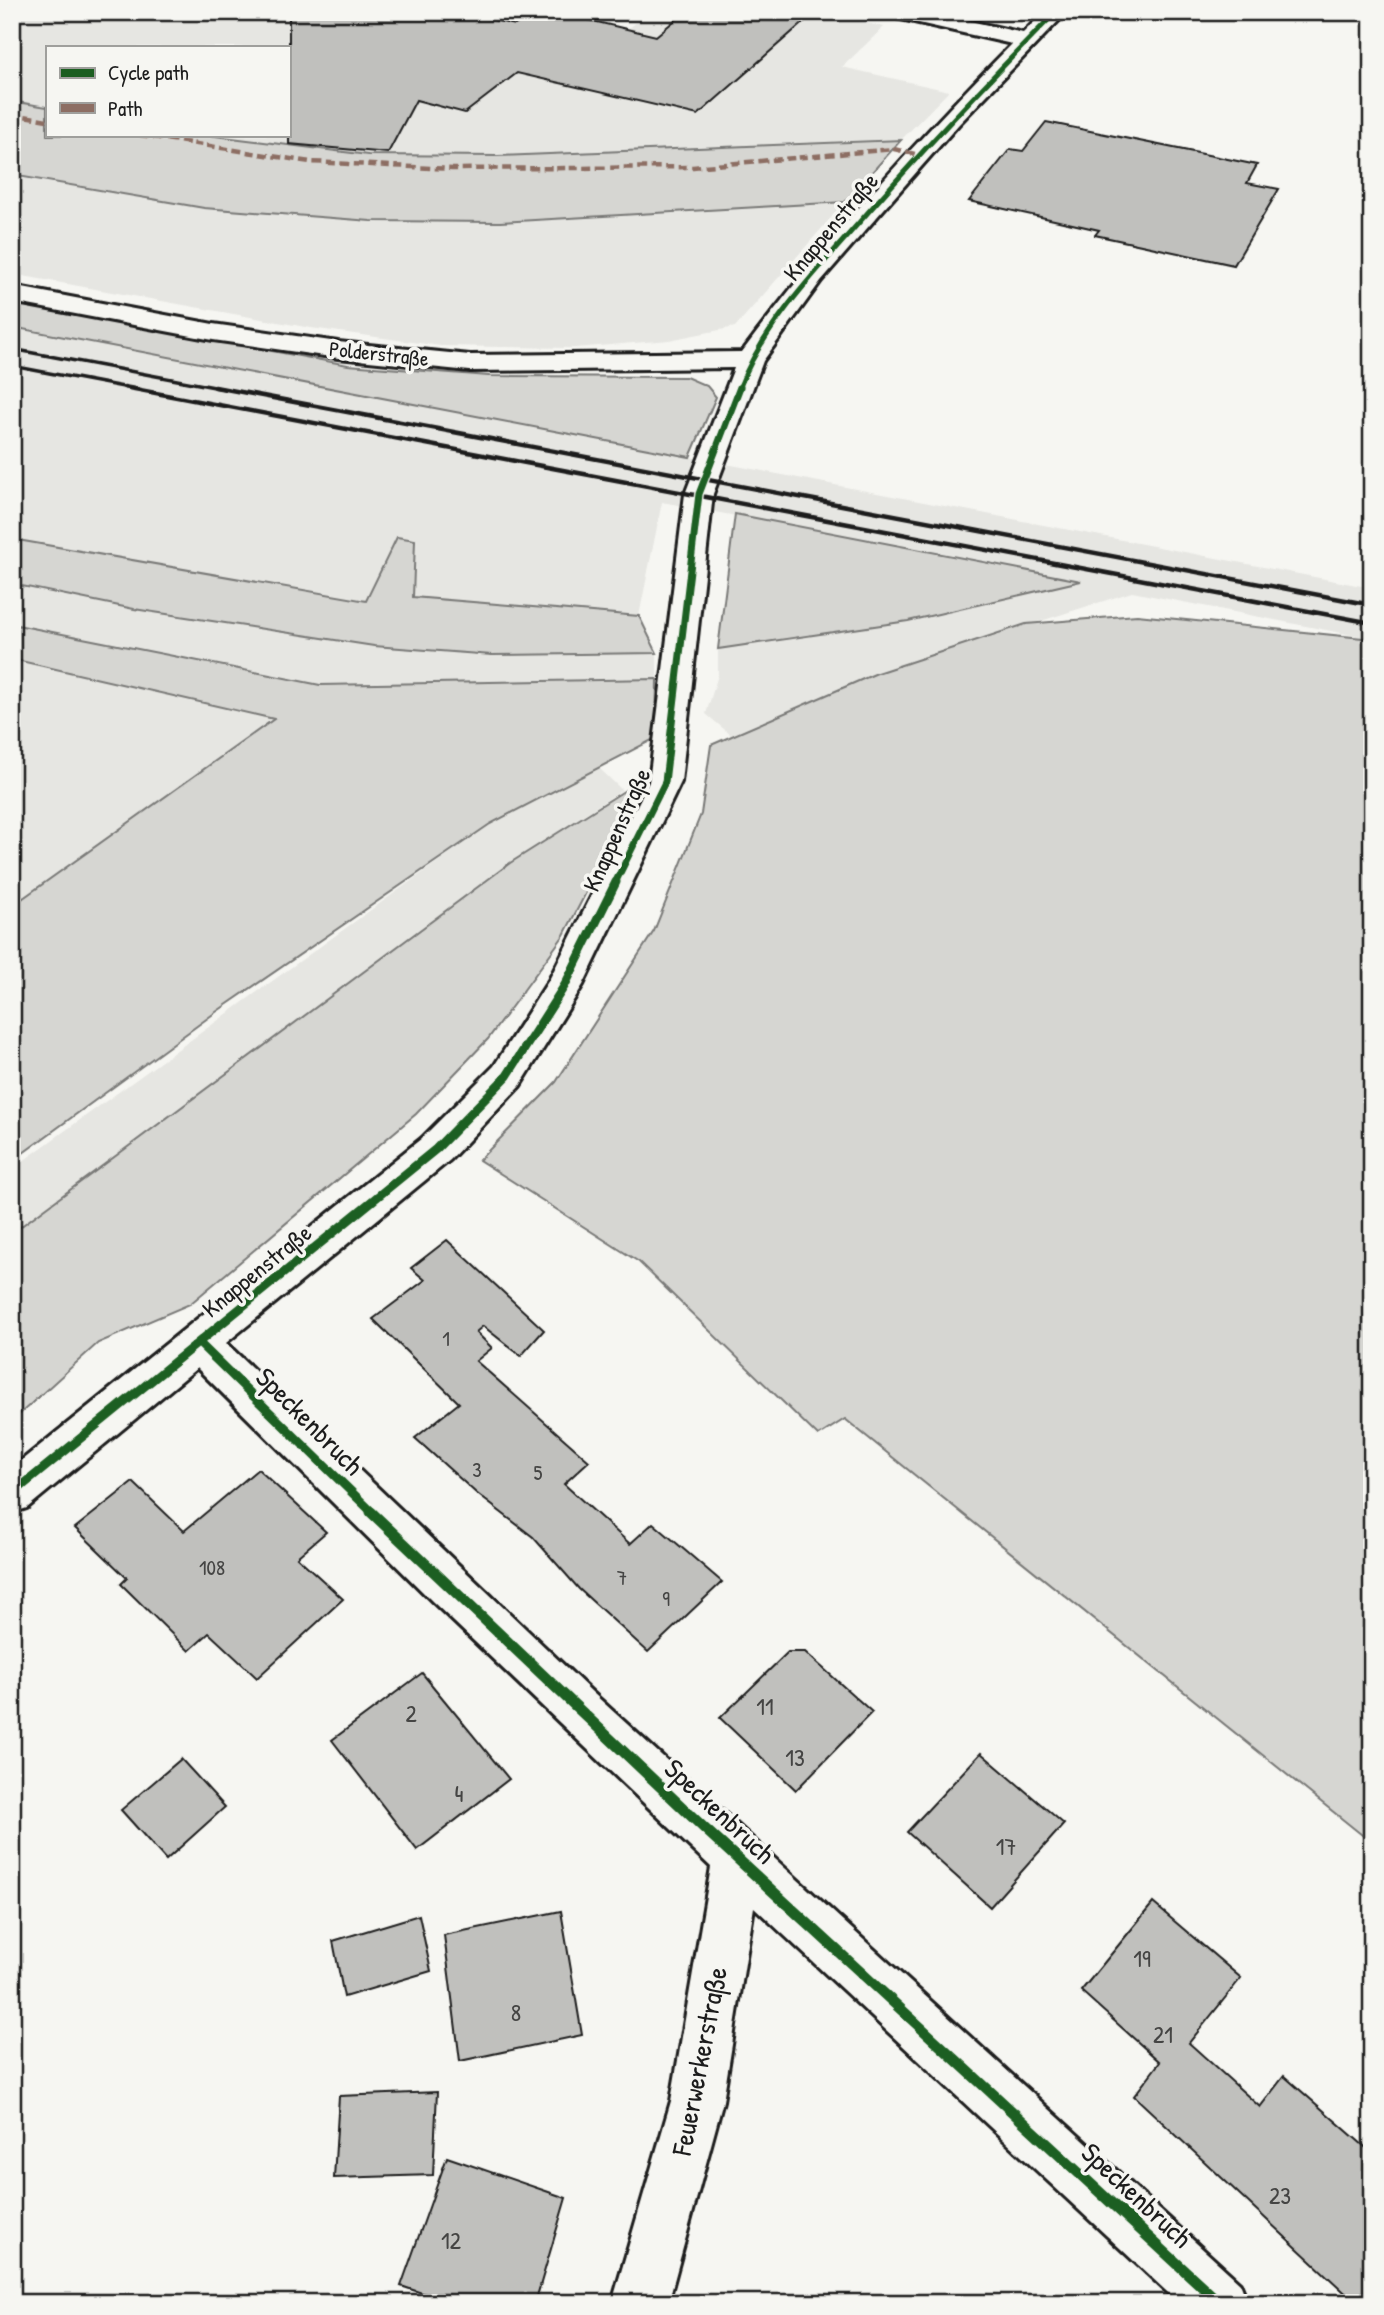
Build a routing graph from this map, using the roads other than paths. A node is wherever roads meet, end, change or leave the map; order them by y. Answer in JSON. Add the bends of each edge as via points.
{"nodes":[{"id":1,"x":900,"y":12,"type":"edge"},
{"id":2,"x":1056,"y":12,"type":"edge"},
{"id":3,"x":1028,"y":41,"type":"junction"},
{"id":4,"x":12,"y":294,"type":"edge"},
{"id":5,"x":750,"y":359,"type":"junction"},
{"id":6,"x":199,"y":1343,"type":"junction"},
{"id":7,"x":12,"y":1494,"type":"edge"},
{"id":8,"x":737,"y":1858,"type":"junction"},
{"id":9,"x":639,"y":2303,"type":"edge"},
{"id":10,"x":1220,"y":2303,"type":"edge"}],
"edges":[{"from":1,"to":3,"type":"street"},
{"from":2,"to":3,"type":"street","name":"Knappenstraße"},
{"from":3,"to":5,"type":"street","name":"Knappenstraße","via":[[950,120],[830,255]]},
{"from":4,"to":5,"type":"street","name":"Polderstraße","via":[[241,336],[470,363]]},
{"from":5,"to":6,"type":"street","name":"Knappenstraße","via":[[699,494],[665,782],[565,985],[507,1076],[436,1149]]},
{"from":6,"to":7,"type":"street","name":"Knappenstraße"},
{"from":6,"to":8,"type":"street","name":"Speckenbruch","via":[[334,1478]]},
{"from":8,"to":9,"type":"street","name":"Feuerwerkerstraße","via":[[697,2101]]},
{"from":8,"to":10,"type":"street","name":"Speckenbruch"}]}
